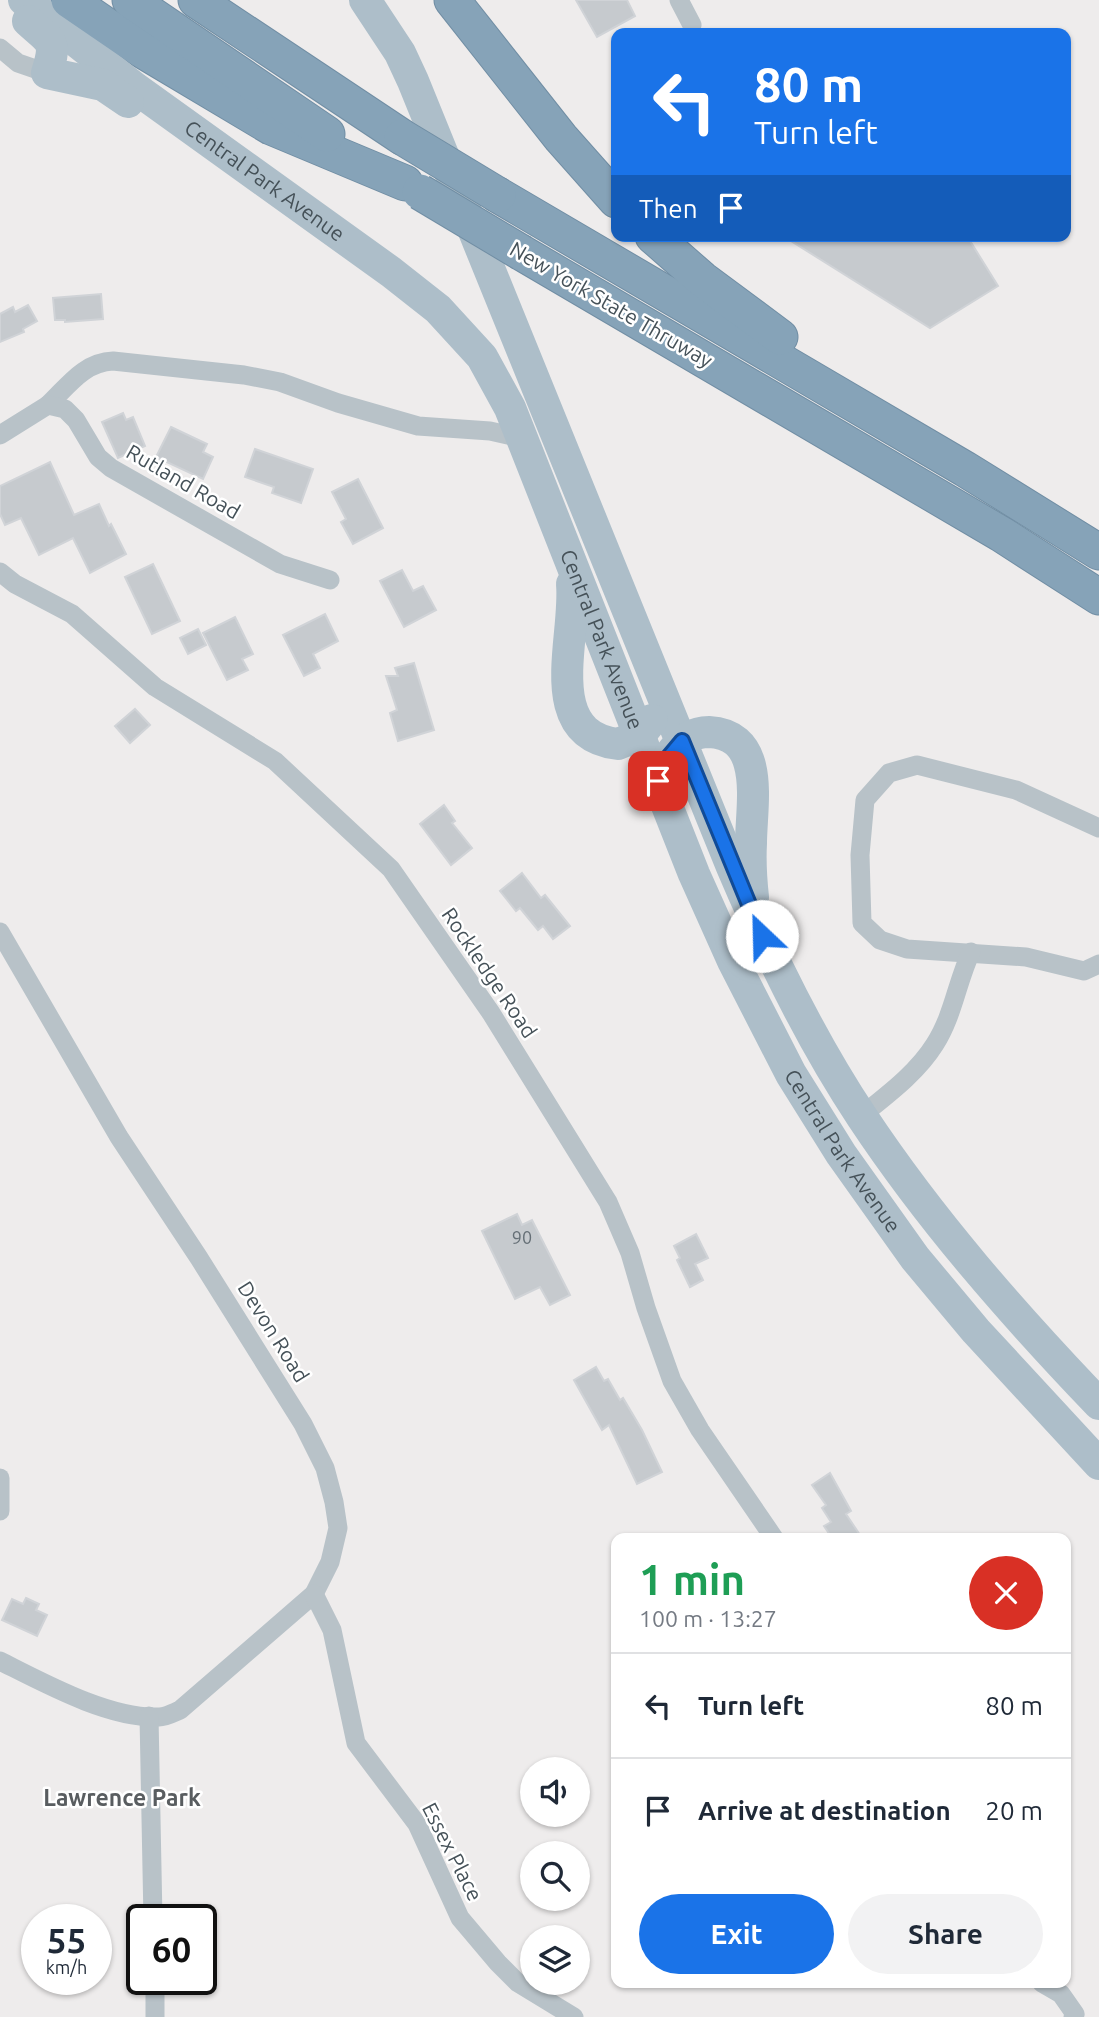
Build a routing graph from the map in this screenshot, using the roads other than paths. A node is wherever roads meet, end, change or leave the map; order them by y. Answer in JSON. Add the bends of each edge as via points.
{"nodes":[{"id":1,"x":8,"y":0,"type":"edge"},
{"id":2,"x":24,"y":0,"type":"edge"},
{"id":3,"x":69,"y":0,"type":"edge"},
{"id":4,"x":130,"y":0,"type":"edge"},
{"id":5,"x":196,"y":0,"type":"edge"},
{"id":6,"x":365,"y":0,"type":"edge"},
{"id":7,"x":452,"y":0,"type":"edge"},
{"id":8,"x":679,"y":0,"type":"edge"},
{"id":9,"x":692,"y":24,"type":"dead end"},
{"id":10,"x":0,"y":48,"type":"edge"},
{"id":11,"x":47,"y":73,"type":"junction"},
{"id":12,"x":262,"y":180,"type":"junction"},
{"id":13,"x":413,"y":188,"type":"junction"},
{"id":14,"x":611,"y":194,"type":"edge"},
{"id":15,"x":660,"y":242,"type":"edge"},
{"id":16,"x":48,"y":405,"type":"junction"},
{"id":17,"x":0,"y":435,"type":"edge"},
{"id":18,"x":521,"y":438,"type":"junction"},
{"id":19,"x":965,"y":469,"type":"junction"},
{"id":20,"x":1099,"y":551,"type":"edge"},
{"id":21,"x":568,"y":555,"type":"junction"},
{"id":22,"x":0,"y":572,"type":"edge"},
{"id":23,"x":330,"y":580,"type":"dead end"},
{"id":24,"x":1099,"y":597,"type":"edge"},
{"id":25,"x":661,"y":688,"type":"junction"},
{"id":26,"x":640,"y":735,"type":"junction"},
{"id":27,"x":682,"y":741,"type":"junction"},
{"id":28,"x":658,"y":781,"type":"junction"},
{"id":29,"x":1099,"y":828,"type":"edge"},
{"id":30,"x":754,"y":920,"type":"junction"},
{"id":31,"x":0,"y":932,"type":"edge"},
{"id":32,"x":971,"y":952,"type":"junction"},
{"id":33,"x":1099,"y":964,"type":"edge"},
{"id":34,"x":861,"y":1116,"type":"junction"},
{"id":35,"x":1099,"y":1404,"type":"edge"},
{"id":36,"x":1099,"y":1464,"type":"edge"},
{"id":37,"x":0,"y":1478,"type":"edge"},
{"id":38,"x":0,"y":1511,"type":"edge"},
{"id":39,"x":771,"y":1533,"type":"edge"},
{"id":40,"x":314,"y":1594,"type":"junction"},
{"id":41,"x":0,"y":1661,"type":"edge"},
{"id":42,"x":149,"y":1716,"type":"junction"},
{"id":43,"x":153,"y":1904,"type":"edge"},
{"id":44,"x":1051,"y":1988,"type":"edge"},
{"id":45,"x":155,"y":1995,"type":"edge"},
{"id":46,"x":155,"y":2017,"type":"edge"},
{"id":47,"x":574,"y":2017,"type":"edge"},
{"id":48,"x":1073,"y":2017,"type":"edge"}],
"edges":[{"from":1,"to":11,"type":"main road","via":[[52,44]]},
{"from":2,"to":12,"type":"main road","name":"Central Park Avenue"},
{"from":3,"to":13,"type":"highway","via":[[271,127]]},
{"from":4,"to":13,"type":"highway","name":"New York State Thruway"},
{"from":5,"to":19,"type":"highway","name":"New York State Thruway","bridge":true,"via":[[402,137]]},
{"from":6,"to":25,"type":"main road","name":"Central Park Avenue","via":[[413,81]]},
{"from":7,"to":14,"type":"highway"},
{"from":8,"to":9,"type":"street"},
{"from":10,"to":11,"type":"street","via":[[18,63]]},
{"from":11,"to":12,"type":"main road","via":[[103,85],[190,145]]},
{"from":12,"to":18,"type":"main road","name":"Central Park Avenue","via":[[415,290],[463,334],[497,382]]},
{"from":13,"to":24,"type":"highway","name":"New York State Thruway","bridge":true,"via":[[979,521]]},
{"from":15,"to":19,"type":"highway","via":[[744,312]]},
{"from":16,"to":17,"type":"street"},
{"from":16,"to":18,"type":"street","via":[[87,367],[113,361],[244,375],[280,382],[409,424]]},
{"from":16,"to":23,"type":"street","name":"Rutland Road","via":[[65,409],[76,420],[98,457],[111,468],[280,564]]},
{"from":18,"to":21,"type":"main road","name":"Central Park Avenue"},
{"from":19,"to":20,"type":"highway","name":"New York State Thruway"},
{"from":21,"to":26,"type":"main road","name":"Central Park Avenue"},
{"from":21,"to":26,"type":"main road","via":[[573,606],[568,687],[572,714],[585,731],[601,741],[618,744]]},
{"from":22,"to":39,"type":"street","name":"Rockledge Road","via":[[72,614],[155,687],[275,761],[391,869],[491,1013],[608,1202],[630,1253],[672,1381]]},
{"from":25,"to":26,"type":"main road","via":[[656,714]]},
{"from":25,"to":27,"type":"main road","name":"Central Park Avenue"},
{"from":26,"to":28,"type":"main road","name":"Central Park Avenue"},
{"from":27,"to":28,"type":"main road","via":[[667,759]]},
{"from":27,"to":30,"type":"main road","name":"Central Park Avenue"},
{"from":27,"to":30,"type":"main road","via":[[703,732],[724,735],[740,745],[750,761]]},
{"from":28,"to":36,"type":"main road","name":"Central Park Avenue","via":[[733,961],[824,1129],[942,1291]]},
{"from":29,"to":32,"type":"street","via":[[1016,790],[917,765],[890,773],[865,800],[860,855],[862,923],[880,940],[907,949]]},
{"from":30,"to":34,"type":"main road","name":"Central Park Avenue","via":[[808,1027]]},
{"from":31,"to":40,"type":"street","name":"Devon Road","via":[[119,1137],[200,1258],[303,1424],[325,1468],[338,1528],[330,1562]]},
{"from":32,"to":33,"type":"street","via":[[1027,957],[1084,971]]},
{"from":32,"to":34,"type":"street","name":"Central Park Avenue","via":[[935,1045]]},
{"from":34,"to":35,"type":"main road","name":"Central Park Avenue","via":[[914,1191],[993,1288]]},
{"from":37,"to":38,"type":"street"},
{"from":40,"to":42,"type":"street","name":"Devon Road","via":[[180,1710]]},
{"from":40,"to":47,"type":"street","name":"Essex Place","via":[[332,1630],[356,1743],[417,1824],[460,1918],[518,1983]]},
{"from":41,"to":42,"type":"street","via":[[76,1699]]},
{"from":42,"to":43,"type":"street"},
{"from":44,"to":48,"type":"street","via":[[1061,1994]]},
{"from":45,"to":46,"type":"street"}]}
